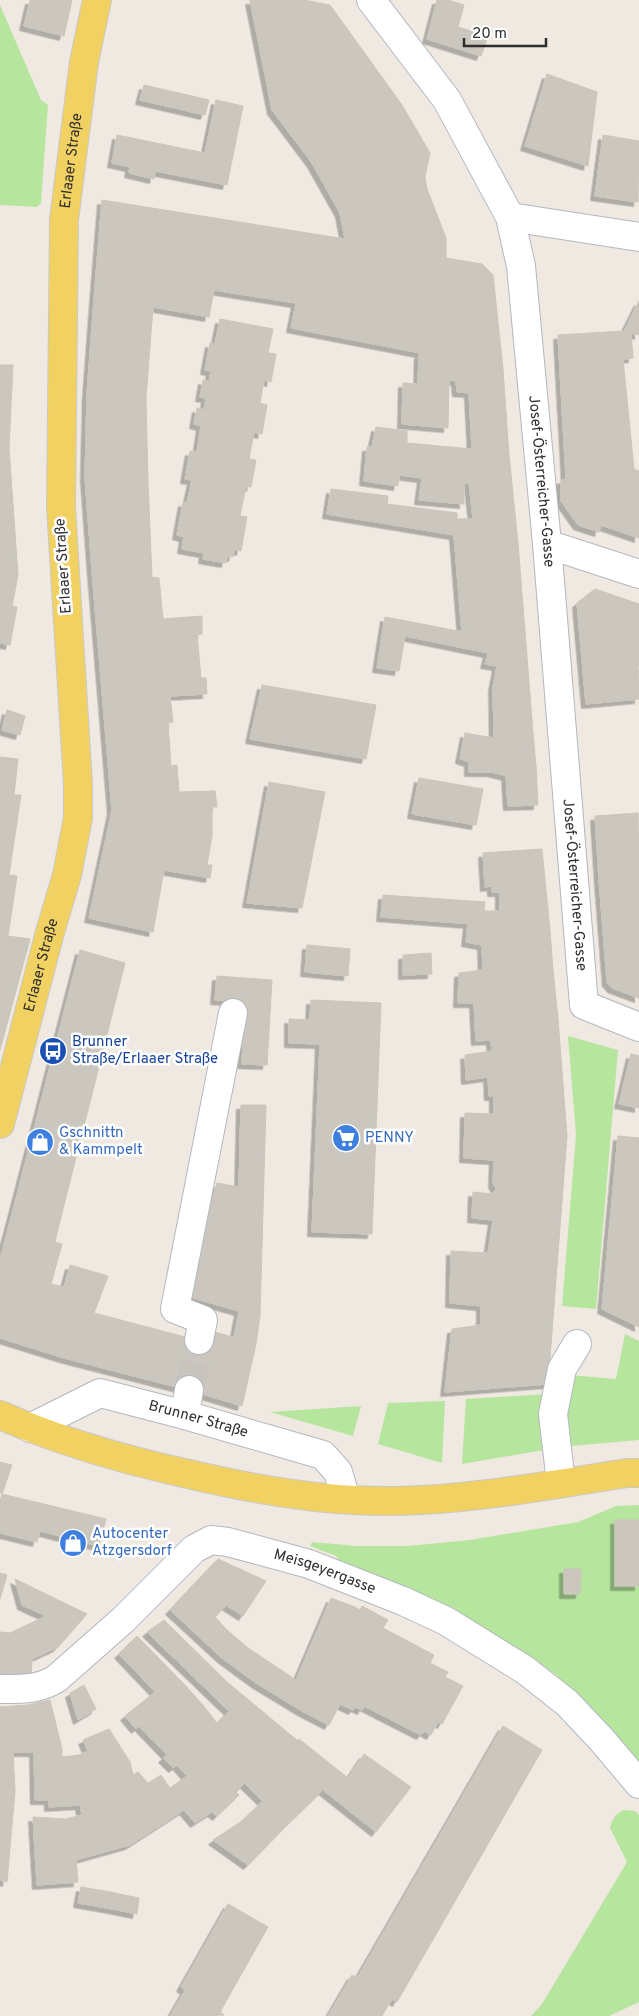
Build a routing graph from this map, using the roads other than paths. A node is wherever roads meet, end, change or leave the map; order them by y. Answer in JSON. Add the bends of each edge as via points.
{"nodes":[{"id":1,"x":97,"y":0,"type":"edge"},
{"id":2,"x":371,"y":0,"type":"edge"},
{"id":3,"x":510,"y":217,"type":"junction"},
{"id":4,"x":639,"y":237,"type":"edge"},
{"id":5,"x":547,"y":544,"type":"junction"},
{"id":6,"x":639,"y":574,"type":"edge"},
{"id":7,"x":233,"y":1012,"type":"dead end"},
{"id":8,"x":639,"y":1027,"type":"edge"},
{"id":9,"x":0,"y":1124,"type":"edge"},
{"id":10,"x":199,"y":1340,"type":"tunnel mouth"},
{"id":11,"x":577,"y":1344,"type":"dead end"},
{"id":12,"x":0,"y":1415,"type":"edge"},
{"id":13,"x":30,"y":1428,"type":"junction"},
{"id":14,"x":639,"y":1473,"type":"edge"},
{"id":15,"x":561,"y":1483,"type":"junction"},
{"id":16,"x":346,"y":1499,"type":"junction"},
{"id":17,"x":0,"y":1689,"type":"edge"},
{"id":18,"x":639,"y":1784,"type":"edge"}],
"edges":[{"from":1,"to":9,"type":"main road","name":"Erlaaer Straße","via":[[84,62],[64,220],[61,507],[78,818],[68,875]]},
{"from":2,"to":3,"type":"street","name":"Josef-Österreicher-Gasse","via":[[447,100]]},
{"from":3,"to":4,"type":"street"},
{"from":3,"to":5,"type":"street","name":"Josef-Österreicher-Gasse","via":[[521,266]]},
{"from":5,"to":6,"type":"street"},
{"from":5,"to":8,"type":"street","name":"Josef-Österreicher-Gasse","via":[[584,1005]]},
{"from":7,"to":10,"type":"street","via":[[175,1309],[203,1320]]},
{"from":11,"to":15,"type":"street","via":[[562,1369],[553,1414]]},
{"from":12,"to":13,"type":"main road"},
{"from":13,"to":16,"type":"main road","via":[[125,1459],[246,1488]]},
{"from":13,"to":16,"type":"street","name":"Brunner Straße","via":[[100,1394],[187,1403],[323,1456],[338,1472]]},
{"from":14,"to":15,"type":"main road"},
{"from":15,"to":16,"type":"main road","via":[[461,1497],[393,1501]]},
{"from":17,"to":18,"type":"street","name":"Meisgeyergasse","via":[[32,1689],[56,1679],[129,1614],[194,1549],[211,1540],[228,1542],[309,1564],[446,1621],[525,1670],[567,1703]]}]}
